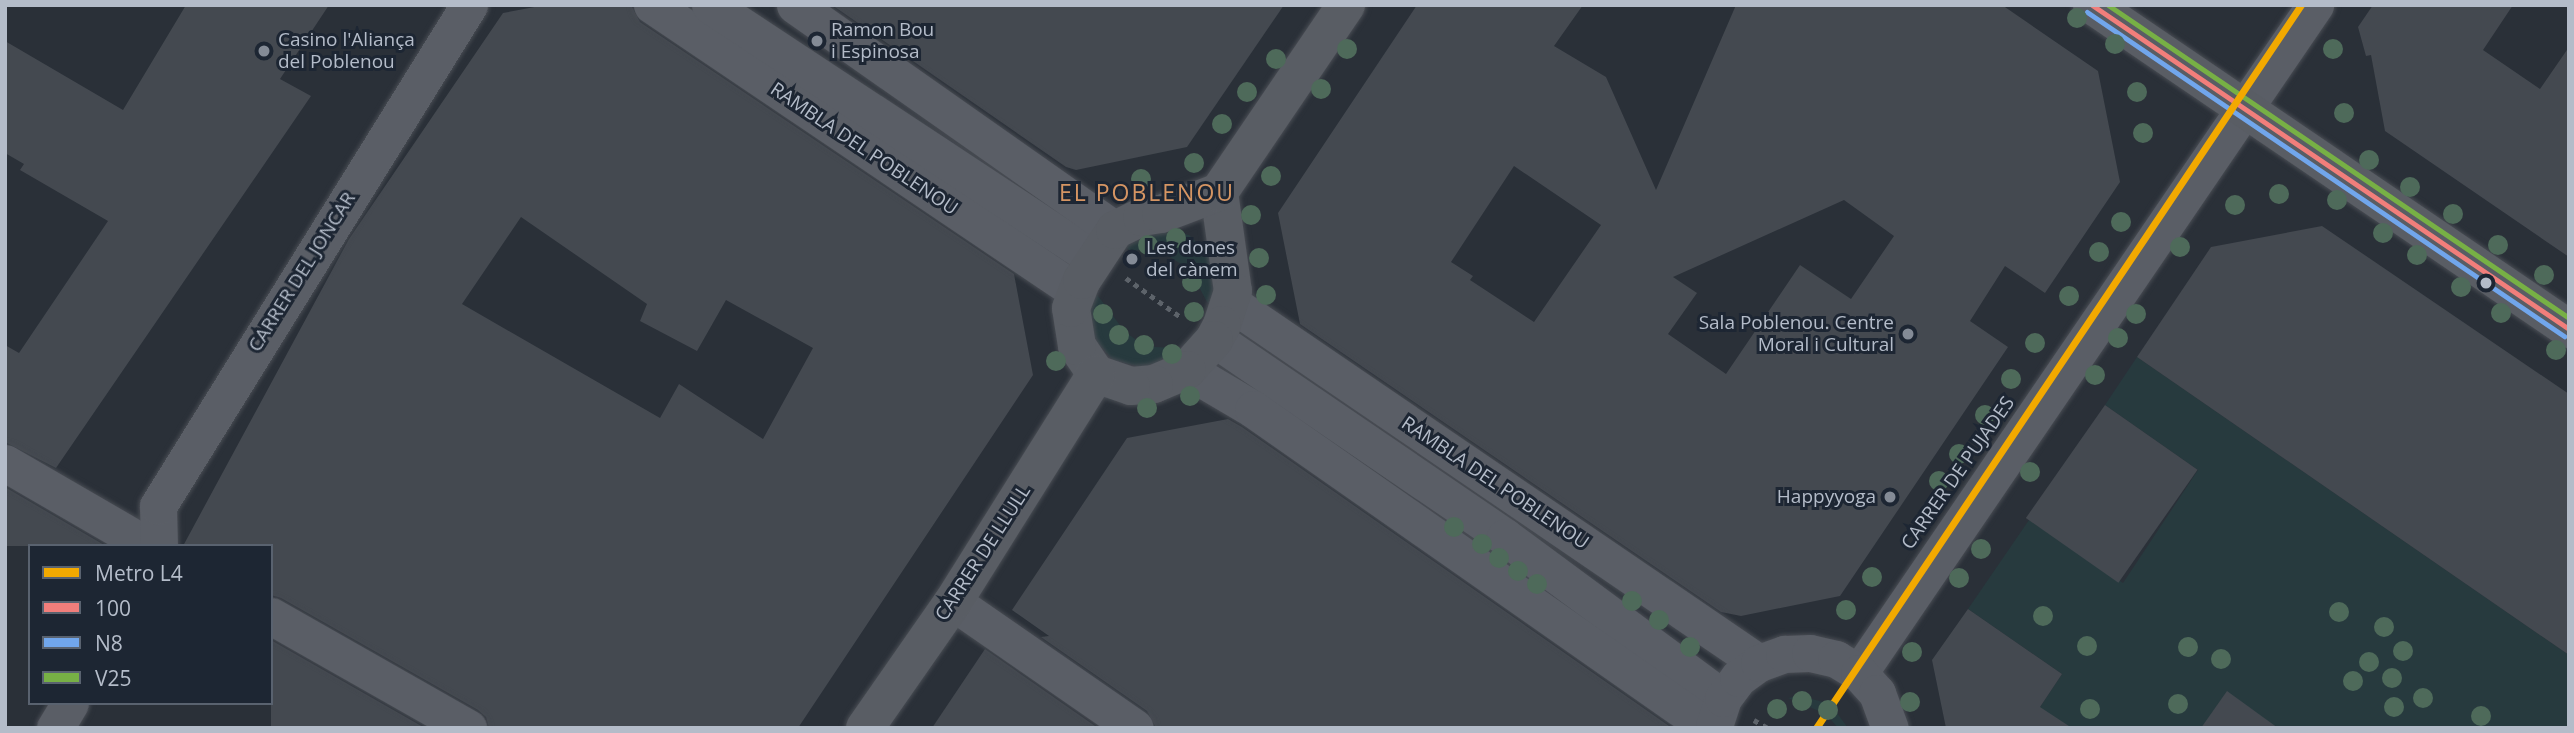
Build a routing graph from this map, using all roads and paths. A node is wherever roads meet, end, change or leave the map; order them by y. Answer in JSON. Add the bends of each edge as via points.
{"nodes":[{"id":1,"x":469,"y":5,"type":"edge"},
{"id":2,"x":652,"y":5,"type":"edge"},
{"id":3,"x":710,"y":5,"type":"edge"},
{"id":4,"x":795,"y":5,"type":"edge"},
{"id":5,"x":1346,"y":5,"type":"edge"},
{"id":6,"x":2092,"y":5,"type":"edge"},
{"id":7,"x":2315,"y":5,"type":"edge"},
{"id":8,"x":2245,"y":108,"type":"junction"},
{"id":9,"x":1219,"y":192,"type":"junction"},
{"id":10,"x":1161,"y":214,"type":"junction"},
{"id":11,"x":1115,"y":230,"type":"junction"},
{"id":12,"x":1082,"y":250,"type":"dead end"},
{"id":13,"x":1227,"y":251,"type":"junction"},
{"id":14,"x":1122,"y":276,"type":"dead end"},
{"id":15,"x":1076,"y":291,"type":"junction"},
{"id":16,"x":1231,"y":303,"type":"junction"},
{"id":17,"x":1189,"y":323,"type":"dead end"},
{"id":18,"x":2569,"y":329,"type":"edge"},
{"id":19,"x":1228,"y":348,"type":"dead end"},
{"id":20,"x":1186,"y":370,"type":"junction"},
{"id":21,"x":1096,"y":374,"type":"junction"},
{"id":22,"x":5,"y":464,"type":"edge"},
{"id":23,"x":145,"y":544,"type":"edge"},
{"id":24,"x":159,"y":544,"type":"edge"},
{"id":25,"x":953,"y":602,"type":"junction"},
{"id":26,"x":273,"y":617,"type":"edge"},
{"id":27,"x":1759,"y":663,"type":"junction"},
{"id":28,"x":1859,"y":673,"type":"junction"},
{"id":29,"x":1712,"y":690,"type":"dead end"},
{"id":30,"x":69,"y":705,"type":"edge"},
{"id":31,"x":1753,"y":719,"type":"dead end"},
{"id":32,"x":55,"y":728,"type":"edge"},
{"id":33,"x":468,"y":728,"type":"edge"},
{"id":34,"x":865,"y":728,"type":"edge"},
{"id":35,"x":1135,"y":728,"type":"edge"},
{"id":36,"x":1711,"y":728,"type":"edge"},
{"id":37,"x":1768,"y":728,"type":"edge"},
{"id":38,"x":1890,"y":728,"type":"edge"}],
"edges":[{"from":1,"to":24,"type":"street","name":"CARRER DEL JONCAR","via":[[158,506]]},
{"from":2,"to":15,"type":"street","name":"RAMBLA DEL POBLENOU"},
{"from":3,"to":12,"type":"street","name":"RAMBLA DEL POBLENOU"},
{"from":4,"to":11,"type":"street"},
{"from":5,"to":9,"type":"street"},
{"from":6,"to":8,"type":"street"},
{"from":7,"to":8,"type":"street","name":"CARRER DE PUJADES"},
{"from":8,"to":18,"type":"street"},
{"from":8,"to":28,"type":"street","name":"CARRER DE PUJADES"},
{"from":9,"to":10,"type":"street"},
{"from":9,"to":13,"type":"street"},
{"from":10,"to":11,"type":"street"},
{"from":10,"to":13,"type":"street","via":[[1191,221]]},
{"from":11,"to":15,"type":"street"},
{"from":13,"to":16,"type":"street","via":[[1233,277]]},
{"from":14,"to":17,"type":"path"},
{"from":15,"to":21,"type":"street","via":[[1071,327],[1077,346]]},
{"from":16,"to":20,"type":"street","via":[[1214,340]]},
{"from":16,"to":27,"type":"street","name":"RAMBLA DEL POBLENOU"},
{"from":19,"to":29,"type":"street","name":"RAMBLA DEL POBLENOU","via":[[1505,537]]},
{"from":20,"to":21,"type":"street","via":[[1154,384],[1131,386]]},
{"from":20,"to":36,"type":"street","via":[[1253,409]]},
{"from":21,"to":25,"type":"street","name":"CARRER DE LLULL"},
{"from":22,"to":23,"type":"street"},
{"from":25,"to":34,"type":"street","name":"CARRER DE LLULL"},
{"from":25,"to":35,"type":"street"},
{"from":26,"to":33,"type":"street"},
{"from":27,"to":28,"type":"street","via":[[1784,654],[1810,653],[1836,659]]},
{"from":27,"to":36,"type":"street","via":[[1738,678],[1723,698]]},
{"from":28,"to":38,"type":"street","via":[[1877,693]]},
{"from":30,"to":32,"type":"street"},
{"from":31,"to":37,"type":"path"}]}
